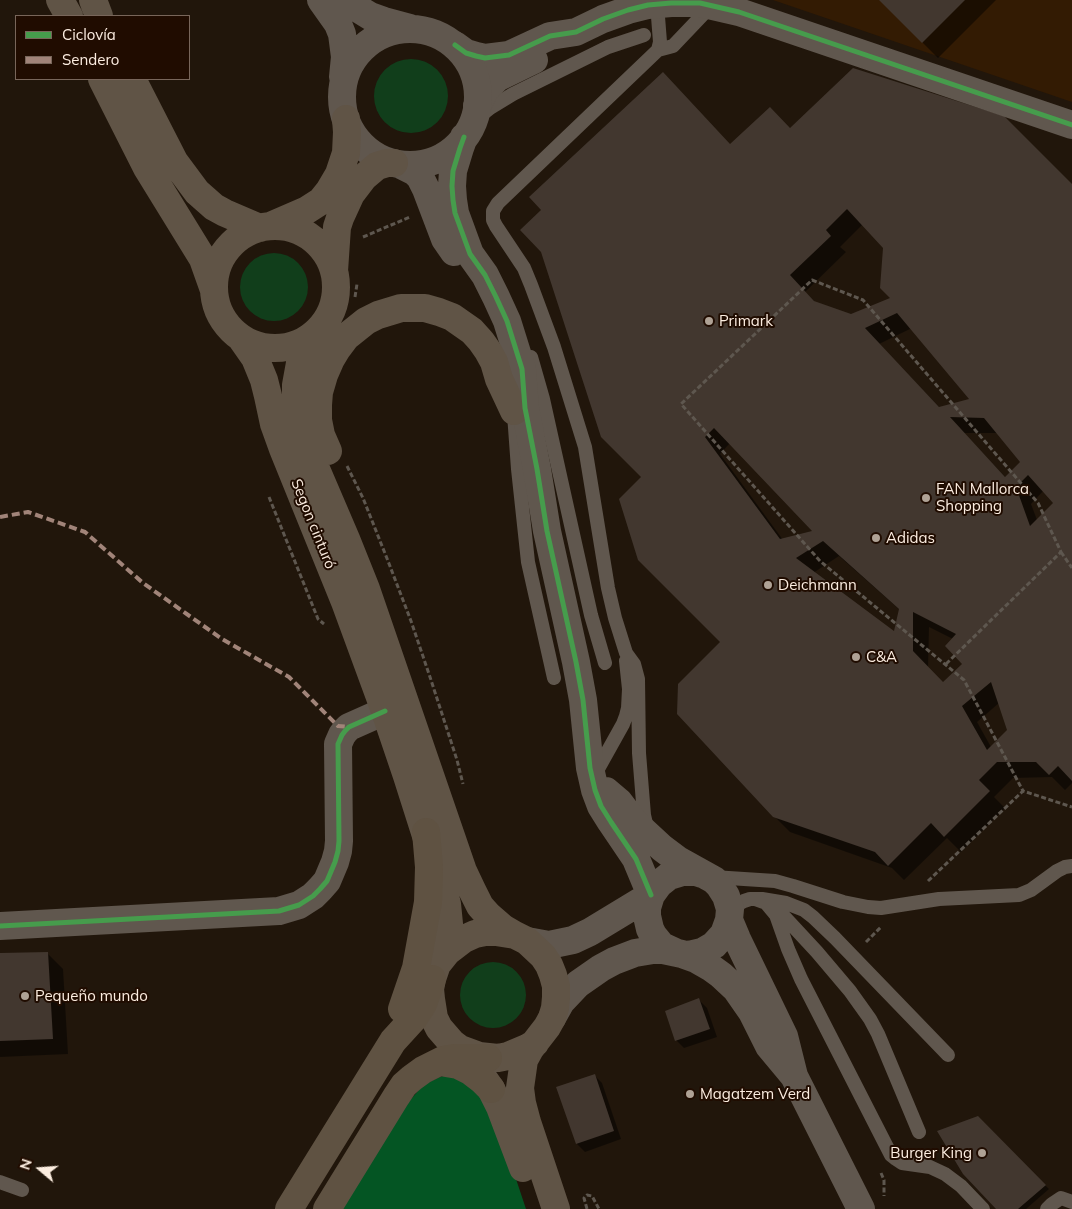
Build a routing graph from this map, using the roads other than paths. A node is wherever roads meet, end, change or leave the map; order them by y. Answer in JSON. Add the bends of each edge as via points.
{"nodes":[{"id":1,"x":60,"y":0,"type":"edge"},
{"id":2,"x":321,"y":0,"type":"edge"},
{"id":3,"x":344,"y":0,"type":"edge"},
{"id":4,"x":656,"y":4,"type":"junction"},
{"id":5,"x":712,"y":5,"type":"junction"},
{"id":6,"x":68,"y":15,"type":"edge"},
{"id":7,"x":414,"y":29,"type":"junction"},
{"id":8,"x":576,"y":32,"type":"junction"},
{"id":9,"x":644,"y":35,"type":"dead end"},
{"id":10,"x":455,"y":45,"type":"junction"},
{"id":11,"x":658,"y":50,"type":"junction"},
{"id":12,"x":103,"y":80,"type":"edge"},
{"id":13,"x":134,"y":83,"type":"edge"},
{"id":14,"x":343,"y":86,"type":"junction"},
{"id":15,"x":346,"y":120,"type":"junction"},
{"id":16,"x":471,"y":123,"type":"junction"},
{"id":17,"x":1072,"y":125,"type":"edge"},
{"id":18,"x":396,"y":163,"type":"junction"},
{"id":19,"x":459,"y":222,"type":"junction"},
{"id":20,"x":265,"y":227,"type":"junction"},
{"id":21,"x":345,"y":274,"type":"junction"},
{"id":22,"x":214,"y":290,"type":"junction"},
{"id":23,"x":313,"y":335,"type":"junction"},
{"id":24,"x":241,"y":338,"type":"junction"},
{"id":25,"x":514,"y":411,"type":"junction"},
{"id":26,"x":537,"y":469,"type":"junction"},
{"id":27,"x":366,"y":589,"type":"junction"},
{"id":28,"x":626,"y":653,"type":"junction"},
{"id":29,"x":605,"y":662,"type":"dead end"},
{"id":30,"x":554,"y":678,"type":"dead end"},
{"id":31,"x":385,"y":711,"type":"junction"},
{"id":32,"x":593,"y":779,"type":"junction"},
{"id":33,"x":426,"y":832,"type":"junction"},
{"id":34,"x":652,"y":838,"type":"junction"},
{"id":35,"x":1072,"y":866,"type":"edge"},
{"id":36,"x":705,"y":875,"type":"junction"},
{"id":37,"x":651,"y":895,"type":"junction"},
{"id":38,"x":761,"y":901,"type":"junction"},
{"id":39,"x":729,"y":914,"type":"junction"},
{"id":40,"x":0,"y":926,"type":"edge"},
{"id":41,"x":521,"y":938,"type":"junction"},
{"id":42,"x":678,"y":953,"type":"junction"},
{"id":43,"x":434,"y":975,"type":"junction"},
{"id":44,"x":552,"y":1018,"type":"junction"},
{"id":45,"x":393,"y":1041,"type":"junction"},
{"id":46,"x":534,"y":1043,"type":"junction"},
{"id":47,"x":469,"y":1053,"type":"junction"},
{"id":48,"x":948,"y":1055,"type":"dead end"},
{"id":49,"x":432,"y":1065,"type":"junction"},
{"id":50,"x":794,"y":1076,"type":"junction"},
{"id":51,"x":490,"y":1089,"type":"junction"},
{"id":52,"x":919,"y":1132,"type":"dead end"},
{"id":53,"x":0,"y":1182,"type":"edge"},
{"id":54,"x":22,"y":1190,"type":"dead end"},
{"id":55,"x":1072,"y":1202,"type":"edge"},
{"id":56,"x":289,"y":1209,"type":"edge"},
{"id":57,"x":327,"y":1209,"type":"edge"},
{"id":58,"x":537,"y":1209,"type":"edge"},
{"id":59,"x":556,"y":1209,"type":"edge"},
{"id":60,"x":861,"y":1209,"type":"edge"},
{"id":61,"x":983,"y":1209,"type":"edge"},
{"id":62,"x":1047,"y":1209,"type":"edge"}],
"edges":[{"from":1,"to":6,"type":"highway"},
{"from":2,"to":14,"type":"street","via":[[342,34],[345,57]]},
{"from":3,"to":7,"type":"street","via":[[370,16]]},
{"from":4,"to":5,"type":"street","via":[[687,2]]},
{"from":4,"to":8,"type":"street","via":[[628,10]]},
{"from":4,"to":11,"type":"lane"},
{"from":5,"to":11,"type":"lane","via":[[673,46]]},
{"from":5,"to":17,"type":"street"},
{"from":7,"to":10,"type":"street","via":[[436,34]]},
{"from":7,"to":14,"type":"street","via":[[392,31],[364,46],[349,64]]},
{"from":8,"to":10,"type":"street","via":[[550,36],[509,55],[485,58]]},
{"from":8,"to":16,"type":"street","via":[[558,49],[497,78],[485,90]]},
{"from":9,"to":16,"type":"lane","via":[[608,48],[513,94]]},
{"from":10,"to":16,"type":"street","via":[[473,73],[478,94]]},
{"from":11,"to":28,"type":"lane","via":[[498,203],[493,216],[531,285],[585,447],[608,588]]},
{"from":12,"to":22,"type":"highway","via":[[147,168],[203,259]]},
{"from":13,"to":20,"type":"highway","via":[[174,161],[196,192],[224,213]]},
{"from":14,"to":15,"type":"street"},
{"from":15,"to":18,"type":"street","via":[[364,148]]},
{"from":15,"to":20,"type":"highway","via":[[346,153],[329,191],[307,210]]},
{"from":16,"to":18,"type":"street","via":[[448,152],[417,165]]},
{"from":16,"to":19,"type":"street","via":[[460,148],[452,186]]},
{"from":18,"to":21,"type":"highway","via":[[376,166],[351,194],[338,227]]},
{"from":18,"to":25,"type":"street","via":[[420,177],[445,239],[486,305],[510,373]]},
{"from":19,"to":26,"type":"street","via":[[470,254],[485,275],[507,321],[522,369]]},
{"from":19,"to":29,"type":"lane","via":[[496,269],[531,357],[591,615]]},
{"from":20,"to":21,"type":"highway","via":[[291,228],[310,237]]},
{"from":20,"to":22,"type":"highway","via":[[241,236],[226,250],[216,269]]},
{"from":21,"to":23,"type":"highway","via":[[331,311]]},
{"from":22,"to":24,"type":"highway","via":[[222,317]]},
{"from":23,"to":24,"type":"highway","via":[[296,344],[277,348],[258,346]]},
{"from":23,"to":27,"type":"highway","via":[[303,354],[298,374],[298,419]]},
{"from":24,"to":31,"type":"highway","name":"Segon cinturó","via":[[259,368],[283,449]]},
{"from":25,"to":26,"type":"street"},
{"from":25,"to":27,"type":"highway","via":[[494,362],[481,341],[452,316],[425,308],[401,308],[366,321],[346,337],[324,375],[319,392],[318,420],[321,435],[349,498]]},
{"from":25,"to":30,"type":"lane","via":[[528,562]]},
{"from":26,"to":32,"type":"street","via":[[578,671]]},
{"from":27,"to":41,"type":"highway","via":[[472,890],[488,915]]},
{"from":28,"to":32,"type":"lane","via":[[629,689],[626,716]]},
{"from":28,"to":34,"type":"lane","via":[[634,664],[638,679],[641,785],[645,824]]},
{"from":31,"to":33,"type":"highway","name":"Segon cinturó"},
{"from":31,"to":40,"type":"street","via":[[350,727],[342,735],[338,744],[339,841],[336,862],[320,889],[298,905],[279,911]]},
{"from":32,"to":34,"type":"street"},
{"from":32,"to":37,"type":"street","via":[[601,806],[636,859]]},
{"from":33,"to":43,"type":"highway","name":"Segon cinturó","via":[[448,914],[448,935]]},
{"from":33,"to":45,"type":"highway","via":[[429,867],[426,918],[416,968]]},
{"from":34,"to":36,"type":"street","via":[[678,860]]},
{"from":35,"to":36,"type":"lane","via":[[1057,871],[1019,895],[938,899],[880,908],[830,899],[784,883]]},
{"from":36,"to":37,"type":"street","via":[[682,872],[669,876]]},
{"from":36,"to":39,"type":"street","via":[[723,890]]},
{"from":37,"to":41,"type":"street","via":[[573,940],[549,945]]},
{"from":37,"to":42,"type":"street","via":[[647,908],[650,929],[662,946]]},
{"from":38,"to":39,"type":"lane","via":[[744,901]]},
{"from":38,"to":48,"type":"lane","via":[[769,899],[786,903],[813,917]]},
{"from":38,"to":52,"type":"lane","via":[[779,911],[817,952],[870,1019]]},
{"from":38,"to":61,"type":"lane","via":[[776,915],[801,979],[891,1155],[902,1163],[930,1167],[945,1174]]},
{"from":39,"to":42,"type":"street","via":[[724,934],[709,949],[696,954]]},
{"from":39,"to":50,"type":"street","via":[[737,939],[784,1036]]},
{"from":41,"to":43,"type":"highway","via":[[502,932],[485,932],[464,939],[440,960]]},
{"from":41,"to":44,"type":"highway","via":[[543,956],[553,975],[556,997]]},
{"from":42,"to":44,"type":"street","via":[[663,950],[644,952],[626,956],[601,968],[570,992]]},
{"from":42,"to":50,"type":"street","via":[[710,967],[736,989],[769,1046]]},
{"from":43,"to":45,"type":"highway","via":[[423,1004]]},
{"from":43,"to":47,"type":"highway","via":[[430,989],[434,1018],[439,1028]]},
{"from":44,"to":46,"type":"highway"},
{"from":45,"to":56,"type":"highway"},
{"from":46,"to":47,"type":"highway","via":[[508,1056]]},
{"from":46,"to":59,"type":"highway","via":[[524,1060],[520,1088],[527,1122]]},
{"from":47,"to":49,"type":"highway"},
{"from":47,"to":51,"type":"highway"},
{"from":49,"to":51,"type":"highway","via":[[458,1065],[476,1074]]},
{"from":49,"to":57,"type":"highway","via":[[412,1078],[400,1091]]},
{"from":50,"to":60,"type":"street"},
{"from":51,"to":58,"type":"highway","via":[[500,1107]]},
{"from":53,"to":54,"type":"lane"},
{"from":55,"to":62,"type":"lane","via":[[1060,1198]]}]}
